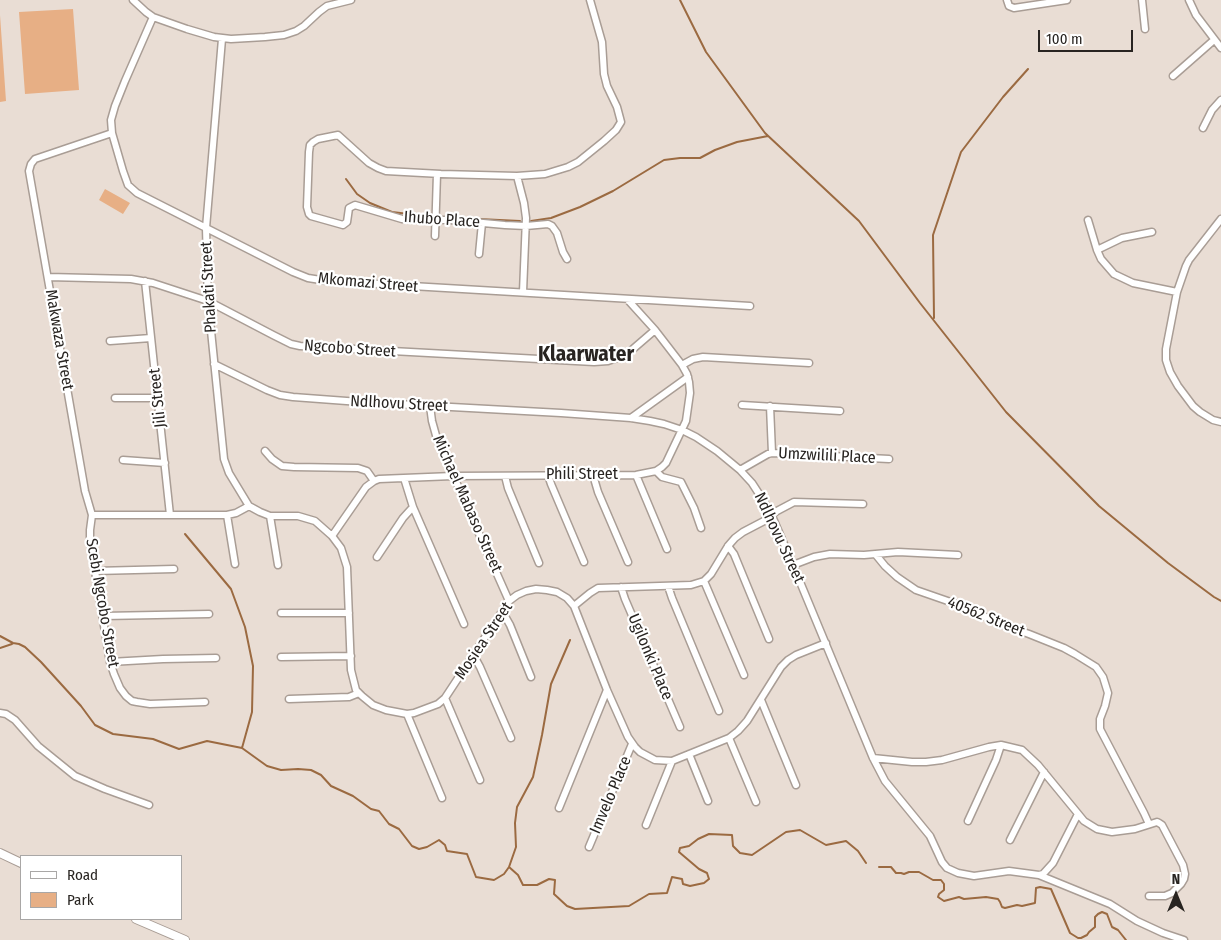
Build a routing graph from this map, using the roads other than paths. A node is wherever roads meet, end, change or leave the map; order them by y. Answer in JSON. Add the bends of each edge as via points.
{"nodes":[{"id":1,"x":133,"y":0,"type":"edge"},
{"id":2,"x":352,"y":0,"type":"edge"},
{"id":3,"x":590,"y":0,"type":"edge"},
{"id":4,"x":1059,"y":0,"type":"edge"},
{"id":5,"x":1067,"y":0,"type":"edge"},
{"id":6,"x":1142,"y":0,"type":"edge"},
{"id":7,"x":1189,"y":0,"type":"edge"},
{"id":8,"x":1008,"y":1,"type":"edge"},
{"id":9,"x":154,"y":16,"type":"junction"},
{"id":10,"x":1145,"y":29,"type":"dead end"},
{"id":11,"x":222,"y":39,"type":"junction"},
{"id":12,"x":1214,"y":40,"type":"junction"},
{"id":13,"x":1221,"y":48,"type":"edge"},
{"id":14,"x":1173,"y":76,"type":"dead end"},
{"id":15,"x":1221,"y":100,"type":"edge"},
{"id":16,"x":1203,"y":128,"type":"dead end"},
{"id":17,"x":112,"y":133,"type":"junction"},
{"id":18,"x":437,"y":174,"type":"junction"},
{"id":19,"x":517,"y":176,"type":"junction"},
{"id":20,"x":1221,"y":219,"type":"edge"},
{"id":21,"x":436,"y":220,"type":"junction"},
{"id":22,"x":1088,"y":220,"type":"dead end"},
{"id":23,"x":482,"y":223,"type":"junction"},
{"id":24,"x":526,"y":226,"type":"junction"},
{"id":25,"x":206,"y":228,"type":"junction"},
{"id":26,"x":1152,"y":232,"type":"dead end"},
{"id":27,"x":435,"y":236,"type":"dead end"},
{"id":28,"x":1097,"y":250,"type":"junction"},
{"id":29,"x":479,"y":254,"type":"dead end"},
{"id":30,"x":567,"y":259,"type":"dead end"},
{"id":31,"x":48,"y":276,"type":"junction"},
{"id":32,"x":145,"y":281,"type":"junction"},
{"id":33,"x":523,"y":292,"type":"junction"},
{"id":34,"x":1177,"y":292,"type":"junction"},
{"id":35,"x":628,"y":299,"type":"junction"},
{"id":36,"x":208,"y":301,"type":"junction"},
{"id":37,"x":750,"y":306,"type":"dead end"},
{"id":38,"x":655,"y":330,"type":"junction"},
{"id":39,"x":151,"y":338,"type":"junction"},
{"id":40,"x":110,"y":341,"type":"dead end"},
{"id":41,"x":809,"y":363,"type":"dead end"},
{"id":42,"x":214,"y":364,"type":"junction"},
{"id":43,"x":682,"y":365,"type":"junction"},
{"id":44,"x":688,"y":377,"type":"junction"},
{"id":45,"x":116,"y":398,"type":"dead end"},
{"id":46,"x":157,"y":398,"type":"junction"},
{"id":47,"x":742,"y":405,"type":"dead end"},
{"id":48,"x":430,"y":406,"type":"junction"},
{"id":49,"x":770,"y":406,"type":"junction"},
{"id":50,"x":840,"y":411,"type":"dead end"},
{"id":51,"x":631,"y":418,"type":"junction"},
{"id":52,"x":1221,"y":422,"type":"edge"},
{"id":53,"x":682,"y":430,"type":"junction"},
{"id":54,"x":265,"y":451,"type":"dead end"},
{"id":55,"x":772,"y":453,"type":"junction"},
{"id":56,"x":889,"y":459,"type":"dead end"},
{"id":57,"x":123,"y":460,"type":"dead end"},
{"id":58,"x":165,"y":463,"type":"junction"},
{"id":59,"x":740,"y":470,"type":"junction"},
{"id":60,"x":656,"y":471,"type":"junction"},
{"id":61,"x":548,"y":475,"type":"junction"},
{"id":62,"x":593,"y":475,"type":"junction"},
{"id":63,"x":636,"y":475,"type":"junction"},
{"id":64,"x":453,"y":476,"type":"junction"},
{"id":65,"x":504,"y":476,"type":"junction"},
{"id":66,"x":404,"y":478,"type":"junction"},
{"id":67,"x":374,"y":481,"type":"junction"},
{"id":68,"x":863,"y":504,"type":"dead end"},
{"id":69,"x":249,"y":506,"type":"junction"},
{"id":70,"x":413,"y":507,"type":"junction"},
{"id":71,"x":92,"y":515,"type":"junction"},
{"id":72,"x":170,"y":515,"type":"junction"},
{"id":73,"x":228,"y":515,"type":"junction"},
{"id":74,"x":270,"y":516,"type":"junction"},
{"id":75,"x":772,"y":516,"type":"junction"},
{"id":76,"x":701,"y":528,"type":"dead end"},
{"id":77,"x":332,"y":536,"type":"junction"},
{"id":78,"x":728,"y":546,"type":"junction"},
{"id":79,"x":666,"y":549,"type":"dead end"},
{"id":80,"x":876,"y":555,"type":"junction"},
{"id":81,"x":958,"y":555,"type":"dead end"},
{"id":82,"x":377,"y":556,"type":"dead end"},
{"id":83,"x":584,"y":562,"type":"dead end"},
{"id":84,"x":628,"y":562,"type":"dead end"},
{"id":85,"x":540,"y":563,"type":"dead end"},
{"id":86,"x":234,"y":564,"type":"dead end"},
{"id":87,"x":278,"y":565,"type":"dead end"},
{"id":88,"x":793,"y":565,"type":"junction"},
{"id":89,"x":174,"y":569,"type":"dead end"},
{"id":90,"x":95,"y":571,"type":"junction"},
{"id":91,"x":704,"y":581,"type":"junction"},
{"id":92,"x":668,"y":586,"type":"junction"},
{"id":93,"x":621,"y":587,"type":"junction"},
{"id":94,"x":510,"y":601,"type":"junction"},
{"id":95,"x":574,"y":606,"type":"junction"},
{"id":96,"x":502,"y":611,"type":"junction"},
{"id":97,"x":281,"y":613,"type":"dead end"},
{"id":98,"x":349,"y":613,"type":"junction"},
{"id":99,"x":209,"y":614,"type":"dead end"},
{"id":100,"x":103,"y":616,"type":"junction"},
{"id":101,"x":464,"y":624,"type":"dead end"},
{"id":102,"x":769,"y":640,"type":"dead end"},
{"id":103,"x":826,"y":643,"type":"junction"},
{"id":104,"x":350,"y":656,"type":"junction"},
{"id":105,"x":474,"y":656,"type":"junction"},
{"id":106,"x":281,"y":657,"type":"dead end"},
{"id":107,"x":216,"y":658,"type":"dead end"},
{"id":108,"x":110,"y":662,"type":"junction"},
{"id":109,"x":744,"y":675,"type":"dead end"},
{"id":110,"x":531,"y":677,"type":"dead end"},
{"id":111,"x":607,"y":690,"type":"junction"},
{"id":112,"x":359,"y":693,"type":"junction"},
{"id":113,"x":445,"y":698,"type":"junction"},
{"id":114,"x":288,"y":699,"type":"dead end"},
{"id":115,"x":760,"y":700,"type":"junction"},
{"id":116,"x":205,"y":702,"type":"dead end"},
{"id":117,"x":719,"y":711,"type":"dead end"},
{"id":118,"x":0,"y":712,"type":"edge"},
{"id":119,"x":406,"y":714,"type":"junction"},
{"id":120,"x":680,"y":727,"type":"dead end"},
{"id":121,"x":511,"y":738,"type":"dead end"},
{"id":122,"x":729,"y":738,"type":"junction"},
{"id":123,"x":632,"y":744,"type":"junction"},
{"id":124,"x":1001,"y":745,"type":"junction"},
{"id":125,"x":689,"y":754,"type":"junction"},
{"id":126,"x":873,"y":758,"type":"junction"},
{"id":127,"x":672,"y":761,"type":"junction"},
{"id":128,"x":1044,"y":772,"type":"junction"},
{"id":129,"x":480,"y":780,"type":"dead end"},
{"id":130,"x":796,"y":785,"type":"dead end"},
{"id":131,"x":442,"y":798,"type":"dead end"},
{"id":132,"x":708,"y":801,"type":"dead end"},
{"id":133,"x":756,"y":802,"type":"dead end"},
{"id":134,"x":149,"y":805,"type":"dead end"},
{"id":135,"x":559,"y":808,"type":"dead end"},
{"id":136,"x":1078,"y":814,"type":"junction"},
{"id":137,"x":968,"y":820,"type":"dead end"},
{"id":138,"x":1149,"y":824,"type":"junction"},
{"id":139,"x":646,"y":825,"type":"dead end"},
{"id":140,"x":1010,"y":840,"type":"dead end"},
{"id":141,"x":589,"y":847,"type":"dead end"},
{"id":142,"x":0,"y":853,"type":"edge"},
{"id":143,"x":20,"y":863,"type":"edge"},
{"id":144,"x":1039,"y":875,"type":"junction"},
{"id":145,"x":1149,"y":896,"type":"dead end"},
{"id":146,"x":138,"y":920,"type":"edge"},
{"id":147,"x":185,"y":940,"type":"edge"},
{"id":148,"x":1184,"y":940,"type":"edge"}],
"edges":[{"from":1,"to":9,"type":"street"},
{"from":2,"to":11,"type":"street","via":[[327,6],[304,26],[284,35]]},
{"from":3,"to":19,"type":"street","via":[[602,42],[607,86],[621,122],[578,162],[545,174]]},
{"from":4,"to":5,"type":"street"},
{"from":4,"to":8,"type":"street","via":[[1014,8]]},
{"from":6,"to":10,"type":"street"},
{"from":7,"to":12,"type":"street"},
{"from":9,"to":11,"type":"street"},
{"from":9,"to":17,"type":"street","name":"Mkomazi Street","via":[[124,80],[111,120]]},
{"from":11,"to":25,"type":"street","name":"Phakati Street"},
{"from":12,"to":13,"type":"street"},
{"from":12,"to":14,"type":"street"},
{"from":15,"to":16,"type":"street"},
{"from":17,"to":25,"type":"street","name":"Mkomazi Street","via":[[128,185],[137,193]]},
{"from":17,"to":31,"type":"street","name":"Makwaza Street","via":[[40,157],[31,164],[29,171]]},
{"from":18,"to":19,"type":"street"},
{"from":18,"to":21,"type":"street"},
{"from":18,"to":21,"type":"street","name":"Ihubo Place","via":[[392,172],[378,168],[338,135],[318,139],[310,145],[307,207],[311,216],[343,225],[347,222],[349,208],[355,205],[402,219]]},
{"from":19,"to":24,"type":"street"},
{"from":20,"to":34,"type":"street","via":[[1189,260]]},
{"from":21,"to":23,"type":"street","name":"Ihubo Place"},
{"from":21,"to":27,"type":"street"},
{"from":22,"to":28,"type":"street"},
{"from":23,"to":24,"type":"street","name":"Ihubo Place"},
{"from":23,"to":29,"type":"street"},
{"from":24,"to":30,"type":"street","name":"Ihubo Place","via":[[552,226]]},
{"from":24,"to":33,"type":"street"},
{"from":25,"to":33,"type":"street","name":"Mkomazi Street","via":[[293,272],[316,280]]},
{"from":25,"to":36,"type":"street","name":"Phakati Street"},
{"from":26,"to":28,"type":"street","via":[[1122,238]]},
{"from":28,"to":34,"type":"street","via":[[1114,274],[1133,283]]},
{"from":31,"to":32,"type":"street","name":"Ngcobo Street"},
{"from":31,"to":71,"type":"street","name":"Makwaza Street","via":[[85,491]]},
{"from":32,"to":36,"type":"street","name":"Ngcobo Street"},
{"from":32,"to":39,"type":"street","name":"Jili Street"},
{"from":33,"to":35,"type":"street","name":"Mkomazi Street"},
{"from":34,"to":52,"type":"street","via":[[1166,348],[1170,372],[1193,406],[1208,418]]},
{"from":35,"to":37,"type":"street","name":"Mkomazi Street"},
{"from":35,"to":38,"type":"street"},
{"from":36,"to":38,"type":"street","name":"Ngcobo Street","via":[[300,346],[594,362],[626,355]]},
{"from":36,"to":42,"type":"street","name":"Phakati Street"},
{"from":38,"to":43,"type":"street"},
{"from":39,"to":40,"type":"street"},
{"from":39,"to":46,"type":"street","name":"Jili Street"},
{"from":41,"to":43,"type":"street","via":[[703,357]]},
{"from":42,"to":48,"type":"street","name":"Ndlhovu Street","via":[[286,396]]},
{"from":42,"to":69,"type":"street","name":"Phakati Street","via":[[224,459]]},
{"from":43,"to":44,"type":"street"},
{"from":44,"to":51,"type":"street"},
{"from":44,"to":53,"type":"street","via":[[690,393]]},
{"from":45,"to":46,"type":"street"},
{"from":46,"to":58,"type":"street","name":"Jili Street"},
{"from":47,"to":49,"type":"street"},
{"from":48,"to":51,"type":"street","name":"Ndlhovu Street"},
{"from":48,"to":64,"type":"street","name":"Michael Mabaso Street","via":[[437,439]]},
{"from":49,"to":50,"type":"street"},
{"from":49,"to":55,"type":"street"},
{"from":51,"to":53,"type":"street","name":"Ndlhovu Street"},
{"from":53,"to":59,"type":"street","name":"Ndlhovu Street","via":[[718,451]]},
{"from":53,"to":60,"type":"street","via":[[666,463]]},
{"from":54,"to":67,"type":"street","via":[[282,466],[358,468],[366,471]]},
{"from":55,"to":56,"type":"street","name":"Umzwilili Place"},
{"from":55,"to":59,"type":"street","name":"Umzwilili Place"},
{"from":57,"to":58,"type":"street"},
{"from":58,"to":72,"type":"street","name":"Jili Street"},
{"from":59,"to":75,"type":"street","name":"Ndlhovu Street"},
{"from":60,"to":63,"type":"street","name":"Phili Street"},
{"from":60,"to":76,"type":"street","via":[[662,477],[681,482]]},
{"from":61,"to":62,"type":"street","name":"Phili Street"},
{"from":61,"to":65,"type":"street","name":"Phili Street"},
{"from":61,"to":83,"type":"street"},
{"from":62,"to":63,"type":"street","name":"Phili Street"},
{"from":62,"to":84,"type":"street"},
{"from":63,"to":79,"type":"street"},
{"from":64,"to":65,"type":"street","name":"Phili Street"},
{"from":64,"to":66,"type":"street","name":"Phili Street"},
{"from":64,"to":94,"type":"street","name":"Michael Mabaso Street"},
{"from":65,"to":85,"type":"street"},
{"from":66,"to":67,"type":"street","name":"Phili Street"},
{"from":66,"to":70,"type":"street"},
{"from":67,"to":77,"type":"street","via":[[366,487]]},
{"from":68,"to":75,"type":"street","via":[[798,501]]},
{"from":69,"to":73,"type":"street"},
{"from":69,"to":74,"type":"street"},
{"from":70,"to":82,"type":"street"},
{"from":70,"to":101,"type":"street"},
{"from":71,"to":72,"type":"street"},
{"from":71,"to":90,"type":"street","name":"Scebi Ngcobo Street","via":[[90,539]]},
{"from":72,"to":73,"type":"street"},
{"from":73,"to":86,"type":"street"},
{"from":74,"to":77,"type":"street","via":[[307,518]]},
{"from":74,"to":87,"type":"street"},
{"from":75,"to":78,"type":"street","via":[[743,532]]},
{"from":75,"to":88,"type":"street","name":"Ndlhovu Street"},
{"from":77,"to":98,"type":"street","via":[[347,567]]},
{"from":78,"to":91,"type":"street"},
{"from":78,"to":102,"type":"street"},
{"from":80,"to":81,"type":"street","via":[[890,552]]},
{"from":80,"to":88,"type":"street","via":[[830,554],[814,556]]},
{"from":80,"to":138,"type":"street","name":"40562 Street","via":[[897,577],[916,590],[1064,648],[1096,667],[1108,693],[1100,728]]},
{"from":88,"to":103,"type":"street","name":"Ndlhovu Street"},
{"from":89,"to":90,"type":"street"},
{"from":90,"to":100,"type":"street","name":"Scebi Ngcobo Street"},
{"from":91,"to":92,"type":"street"},
{"from":91,"to":109,"type":"street"},
{"from":92,"to":93,"type":"street"},
{"from":92,"to":117,"type":"street"},
{"from":93,"to":95,"type":"street","via":[[595,589]]},
{"from":93,"to":120,"type":"street","name":"Ugilonki Place"},
{"from":94,"to":95,"type":"street","name":"Mosiea Street","via":[[517,595],[536,589],[557,592]]},
{"from":94,"to":96,"type":"street","name":"Mosiea Street"},
{"from":95,"to":111,"type":"street"},
{"from":96,"to":105,"type":"street","name":"Mosiea Street"},
{"from":96,"to":110,"type":"street"},
{"from":97,"to":98,"type":"street"},
{"from":98,"to":104,"type":"street"},
{"from":99,"to":100,"type":"street"},
{"from":100,"to":108,"type":"street","name":"Scebi Ngcobo Street"},
{"from":103,"to":115,"type":"street","via":[[788,660]]},
{"from":103,"to":126,"type":"street","name":"Ndlhovu Street"},
{"from":104,"to":106,"type":"street"},
{"from":104,"to":112,"type":"street","via":[[354,684]]},
{"from":105,"to":113,"type":"street","name":"Mosiea Street"},
{"from":105,"to":121,"type":"street"},
{"from":107,"to":108,"type":"street"},
{"from":108,"to":116,"type":"street","name":"Scebi Ngcobo Street","via":[[120,688],[132,700],[150,704]]},
{"from":111,"to":123,"type":"street"},
{"from":111,"to":135,"type":"street"},
{"from":112,"to":114,"type":"street","via":[[349,697]]},
{"from":112,"to":119,"type":"street","name":"Mosiea Street","via":[[373,705]]},
{"from":113,"to":119,"type":"street","name":"Mosiea Street","via":[[427,709]]},
{"from":113,"to":129,"type":"street"},
{"from":115,"to":122,"type":"street","via":[[747,721]]},
{"from":115,"to":130,"type":"street"},
{"from":118,"to":134,"type":"street","via":[[15,720],[38,746],[75,776]]},
{"from":119,"to":131,"type":"street"},
{"from":122,"to":125,"type":"street"},
{"from":122,"to":133,"type":"street"},
{"from":123,"to":127,"type":"street","via":[[655,760]]},
{"from":123,"to":141,"type":"street","name":"Imvelo Place"},
{"from":124,"to":126,"type":"street","via":[[942,760],[912,762]]},
{"from":124,"to":128,"type":"street","via":[[1025,752]]},
{"from":124,"to":137,"type":"street"},
{"from":125,"to":127,"type":"street"},
{"from":125,"to":132,"type":"street"},
{"from":126,"to":144,"type":"street","name":"Ndlhovu Street","via":[[885,781],[930,836],[948,868],[958,874],[974,876],[1009,870]]},
{"from":127,"to":139,"type":"street"},
{"from":128,"to":136,"type":"street"},
{"from":128,"to":140,"type":"street"},
{"from":136,"to":138,"type":"street","via":[[1097,829],[1112,832]]},
{"from":136,"to":144,"type":"street","via":[[1053,863]]},
{"from":138,"to":145,"type":"street","via":[[1157,822],[1162,825],[1185,874],[1172,893]]},
{"from":142,"to":143,"type":"street"},
{"from":144,"to":148,"type":"street","name":"Ndlhovu Street","via":[[1110,904],[1162,933]]},
{"from":146,"to":147,"type":"street"}]}
